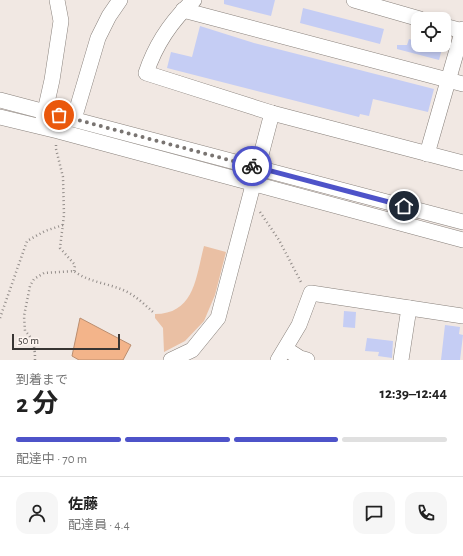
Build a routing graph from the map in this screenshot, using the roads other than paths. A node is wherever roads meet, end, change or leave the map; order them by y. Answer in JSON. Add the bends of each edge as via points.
{"nodes":[{"id":1,"x":58,"y":0,"type":"edge"},
{"id":2,"x":120,"y":0,"type":"edge"},
{"id":3,"x":354,"y":0,"type":"edge"},
{"id":4,"x":188,"y":5,"type":"edge"},
{"id":5,"x":411,"y":16,"type":"edge"},
{"id":6,"x":451,"y":28,"type":"edge"},
{"id":7,"x":463,"y":31,"type":"edge"},
{"id":8,"x":456,"y":83,"type":"edge"},
{"id":9,"x":0,"y":100,"type":"edge"},
{"id":10,"x":44,"y":112,"type":"junction"},
{"id":11,"x":272,"y":113,"type":"junction"},
{"id":12,"x":0,"y":117,"type":"edge"},
{"id":13,"x":74,"y":119,"type":"junction"},
{"id":14,"x":41,"y":127,"type":"junction"},
{"id":15,"x":428,"y":154,"type":"junction"},
{"id":16,"x":463,"y":163,"type":"edge"},
{"id":17,"x":258,"y":167,"type":"junction"},
{"id":18,"x":251,"y":191,"type":"junction"},
{"id":19,"x":463,"y":222,"type":"edge"},
{"id":20,"x":463,"y":240,"type":"edge"},
{"id":21,"x":409,"y":308,"type":"junction"},
{"id":22,"x":463,"y":316,"type":"edge"},
{"id":23,"x":282,"y":355,"type":"edge"},
{"id":24,"x":171,"y":360,"type":"edge"},
{"id":25,"x":307,"y":360,"type":"edge"},
{"id":26,"x":401,"y":360,"type":"edge"}],
"edges":[{"from":1,"to":10,"type":"street","via":[[61,21]]},
{"from":2,"to":13,"type":"street","via":[[98,38]]},
{"from":3,"to":5,"type":"street"},
{"from":4,"to":8,"type":"street"},
{"from":4,"to":11,"type":"street","via":[[171,25],[146,73]]},
{"from":6,"to":7,"type":"street"},
{"from":7,"to":8,"type":"street"},
{"from":8,"to":15,"type":"street"},
{"from":9,"to":10,"type":"street"},
{"from":10,"to":13,"type":"street"},
{"from":10,"to":14,"type":"street"},
{"from":11,"to":15,"type":"street"},
{"from":11,"to":17,"type":"street"},
{"from":12,"to":14,"type":"street"},
{"from":13,"to":17,"type":"street"},
{"from":14,"to":18,"type":"street"},
{"from":15,"to":16,"type":"street"},
{"from":17,"to":18,"type":"street"},
{"from":17,"to":19,"type":"street"},
{"from":18,"to":20,"type":"street"},
{"from":18,"to":24,"type":"street","via":[[218,318],[192,350]]},
{"from":21,"to":22,"type":"street"},
{"from":21,"to":23,"type":"street","via":[[311,293],[299,325]]},
{"from":21,"to":26,"type":"street"},
{"from":23,"to":25,"type":"street"}]}
